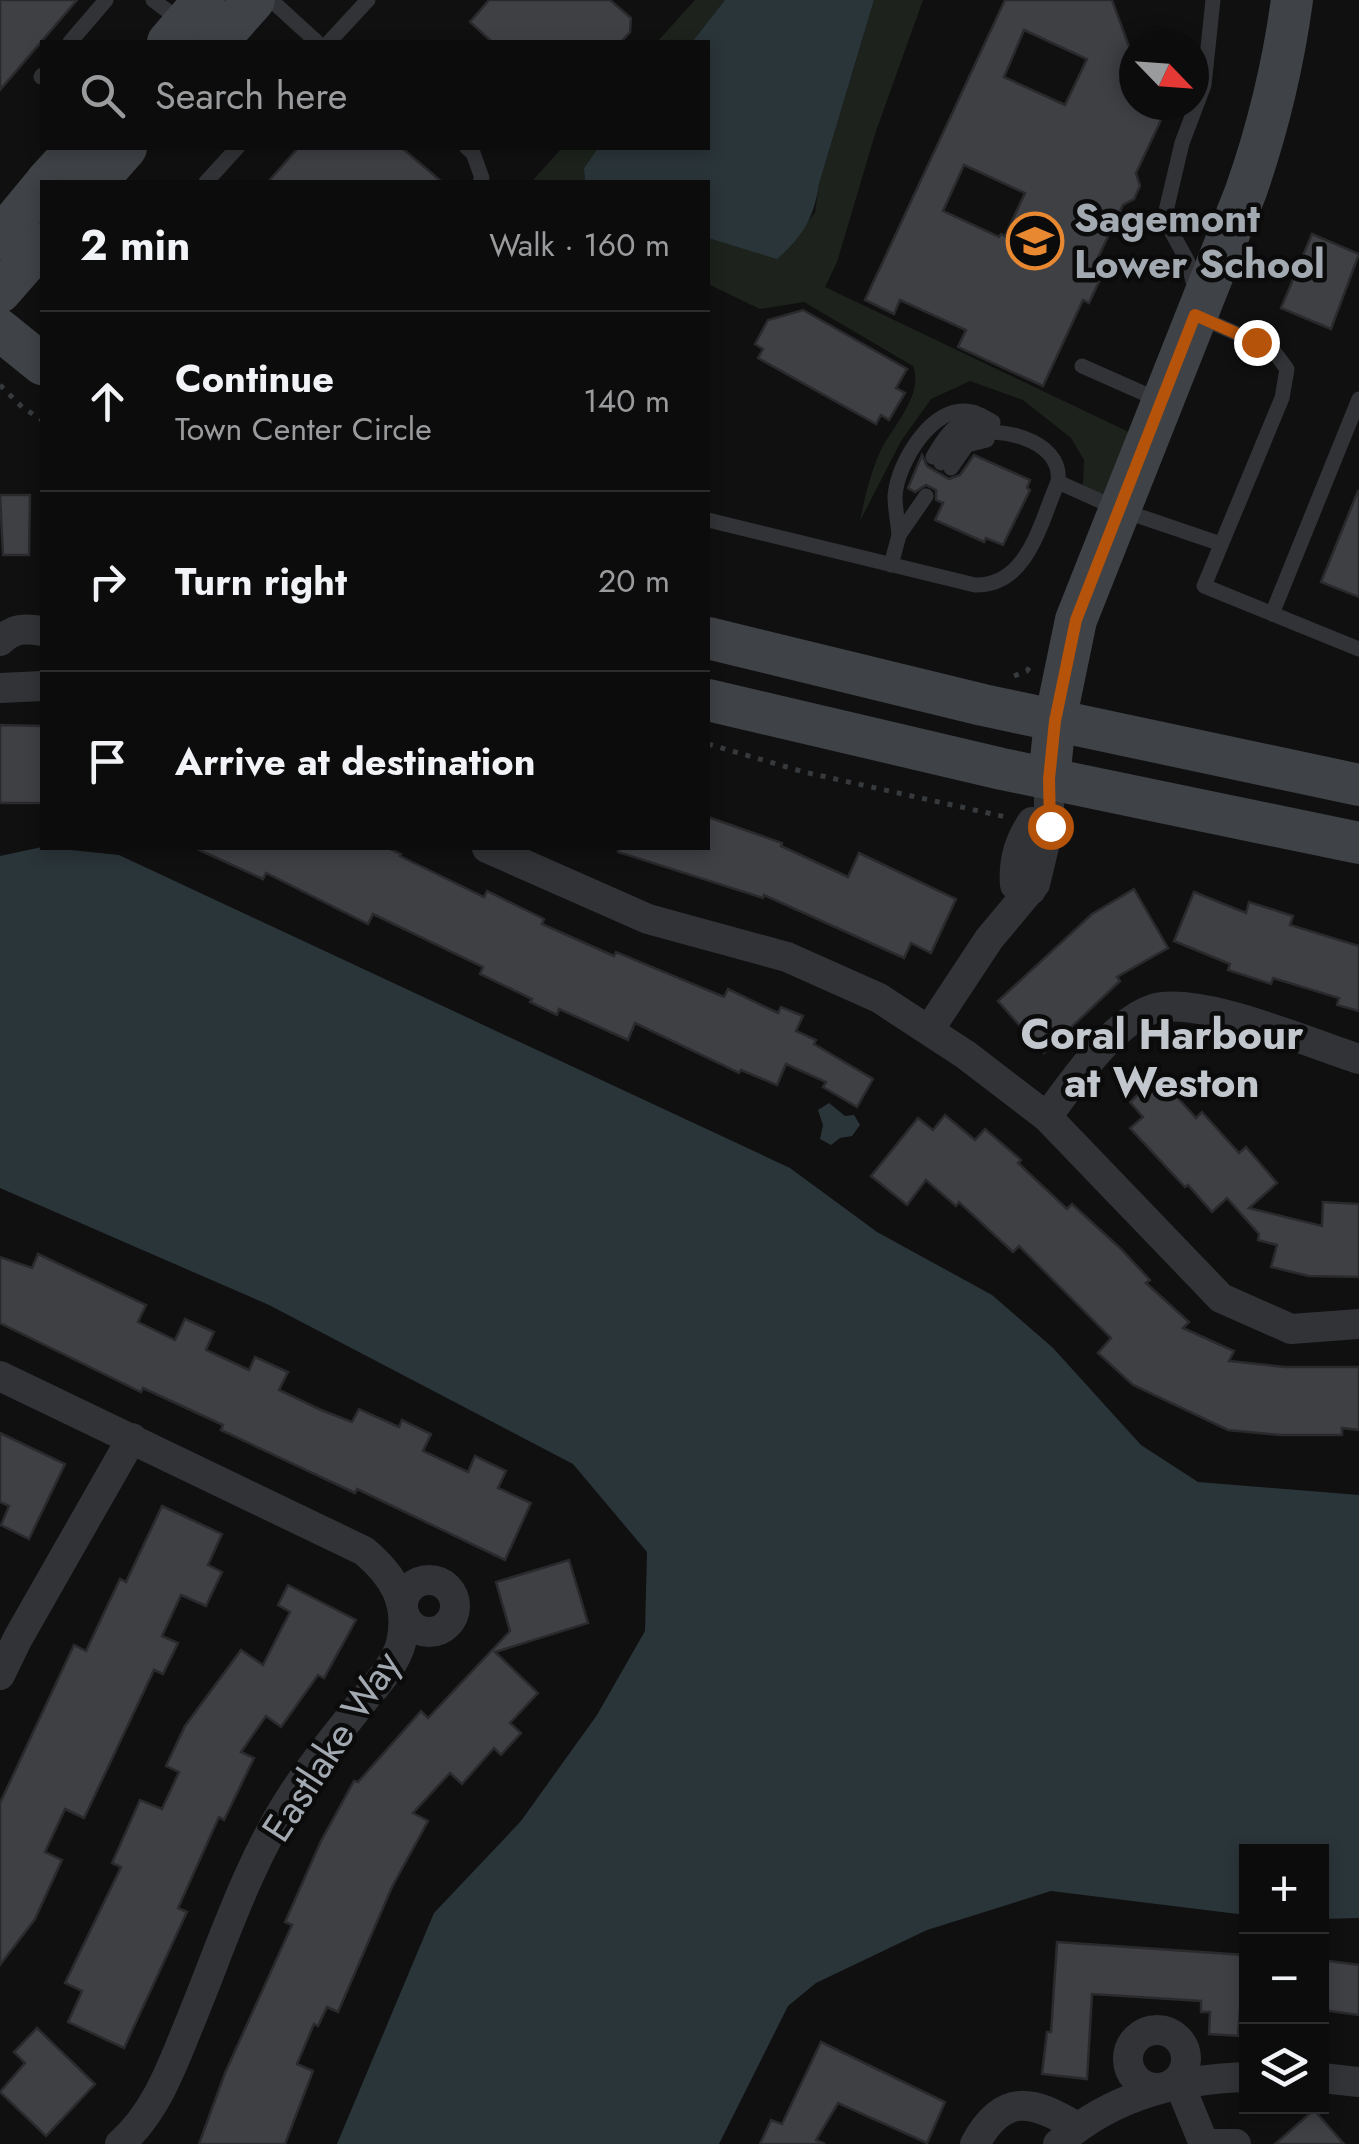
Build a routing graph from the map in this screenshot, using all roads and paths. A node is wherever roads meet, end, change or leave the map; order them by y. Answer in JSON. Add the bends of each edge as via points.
{"nodes":[{"id":1,"x":106,"y":0,"type":"edge"},
{"id":2,"x":254,"y":0,"type":"edge"},
{"id":3,"x":271,"y":0,"type":"edge"},
{"id":4,"x":368,"y":0,"type":"edge"},
{"id":5,"x":1214,"y":0,"type":"edge"},
{"id":6,"x":1292,"y":0,"type":"edge"},
{"id":7,"x":185,"y":22,"type":"edge"},
{"id":8,"x":72,"y":40,"type":"edge"},
{"id":9,"x":316,"y":40,"type":"edge"},
{"id":10,"x":331,"y":40,"type":"edge"},
{"id":11,"x":74,"y":150,"type":"edge"},
{"id":12,"x":124,"y":150,"type":"edge"},
{"id":13,"x":234,"y":150,"type":"edge"},
{"id":14,"x":470,"y":150,"type":"edge"},
{"id":15,"x":48,"y":180,"type":"edge"},
{"id":16,"x":98,"y":180,"type":"edge"},
{"id":17,"x":208,"y":180,"type":"edge"},
{"id":18,"x":481,"y":180,"type":"edge"},
{"id":19,"x":40,"y":196,"type":"edge"},
{"id":20,"x":40,"y":246,"type":"edge"},
{"id":21,"x":11,"y":273,"type":"edge"},
{"id":22,"x":1197,"y":310,"type":"junction"},
{"id":23,"x":0,"y":330,"type":"edge"},
{"id":24,"x":40,"y":362,"type":"edge"},
{"id":25,"x":1082,"y":366,"type":"dead end"},
{"id":26,"x":0,"y":384,"type":"edge"},
{"id":27,"x":1359,"y":398,"type":"edge"},
{"id":28,"x":1161,"y":401,"type":"junction"},
{"id":29,"x":40,"y":419,"type":"edge"},
{"id":30,"x":993,"y":422,"type":"junction"},
{"id":31,"x":1021,"y":438,"type":"junction"},
{"id":32,"x":1058,"y":482,"type":"junction"},
{"id":33,"x":926,"y":496,"type":"dead end"},
{"id":34,"x":1118,"y":509,"type":"junction"},
{"id":35,"x":710,"y":520,"type":"edge"},
{"id":36,"x":901,"y":532,"type":"junction"},
{"id":37,"x":1221,"y":544,"type":"junction"},
{"id":38,"x":891,"y":565,"type":"junction"},
{"id":39,"x":1272,"y":614,"type":"junction"},
{"id":40,"x":40,"y":631,"type":"edge"},
{"id":41,"x":710,"y":639,"type":"edge"},
{"id":42,"x":0,"y":641,"type":"edge"},
{"id":43,"x":1359,"y":649,"type":"edge"},
{"id":44,"x":40,"y":686,"type":"edge"},
{"id":45,"x":0,"y":688,"type":"edge"},
{"id":46,"x":710,"y":700,"type":"edge"},
{"id":47,"x":1055,"y":721,"type":"junction"},
{"id":48,"x":710,"y":745,"type":"edge"},
{"id":49,"x":1049,"y":779,"type":"junction"},
{"id":50,"x":1359,"y":784,"type":"edge"},
{"id":51,"x":1032,"y":822,"type":"junction"},
{"id":52,"x":1359,"y":843,"type":"edge"},
{"id":53,"x":492,"y":850,"type":"edge"},
{"id":54,"x":1023,"y":888,"type":"junction"},
{"id":55,"x":928,"y":1030,"type":"junction"},
{"id":56,"x":1359,"y":1059,"type":"edge"},
{"id":57,"x":1047,"y":1117,"type":"junction"},
{"id":58,"x":1359,"y":1324,"type":"edge"},
{"id":59,"x":0,"y":1376,"type":"edge"},
{"id":60,"x":132,"y":1438,"type":"junction"},
{"id":61,"x":0,"y":1676,"type":"edge"},
{"id":62,"x":1239,"y":2078,"type":"edge"},
{"id":63,"x":1329,"y":2079,"type":"edge"},
{"id":64,"x":1359,"y":2082,"type":"edge"},
{"id":65,"x":1171,"y":2085,"type":"junction"},
{"id":66,"x":1067,"y":2136,"type":"edge"},
{"id":67,"x":120,"y":2144,"type":"edge"},
{"id":68,"x":975,"y":2144,"type":"edge"},
{"id":69,"x":1204,"y":2144,"type":"edge"},
{"id":70,"x":1214,"y":2144,"type":"edge"},
{"id":71,"x":1236,"y":2144,"type":"edge"}],
"edges":[{"from":1,"to":8,"type":"lane"},
{"from":2,"to":7,"type":"main road"},
{"from":3,"to":9,"type":"lane"},
{"from":4,"to":10,"type":"lane"},
{"from":5,"to":22,"type":"lane","via":[[1204,85],[1166,211],[1188,262]]},
{"from":6,"to":22,"type":"main road","via":[[1269,127]]},
{"from":11,"to":15,"type":"main road"},
{"from":12,"to":16,"type":"main road"},
{"from":13,"to":17,"type":"lane"},
{"from":14,"to":18,"type":"lane"},
{"from":19,"to":21,"type":"main road"},
{"from":20,"to":21,"type":"main road"},
{"from":22,"to":28,"type":"main road"},
{"from":22,"to":37,"type":"lane","via":[[1272,349],[1287,369],[1282,398]]},
{"from":23,"to":24,"type":"main road"},
{"from":25,"to":28,"type":"lane"},
{"from":26,"to":29,"type":"path"},
{"from":27,"to":39,"type":"lane"},
{"from":28,"to":34,"type":"main road"},
{"from":30,"to":31,"type":"lane"},
{"from":30,"to":31,"type":"lane","via":[[958,423],[944,438],[941,464],[955,441],[969,433]]},
{"from":30,"to":36,"type":"lane","via":[[958,412],[920,437],[895,494]]},
{"from":31,"to":32,"type":"lane","via":[[1050,453]]},
{"from":32,"to":34,"type":"lane"},
{"from":32,"to":38,"type":"lane","via":[[1022,561],[1000,582],[975,585]]},
{"from":33,"to":36,"type":"lane"},
{"from":34,"to":37,"type":"lane"},
{"from":34,"to":47,"type":"main road","via":[[1076,620]]},
{"from":35,"to":38,"type":"lane"},
{"from":36,"to":38,"type":"lane"},
{"from":37,"to":39,"type":"lane","via":[[1204,586]]},
{"from":39,"to":43,"type":"lane"},
{"from":40,"to":42,"type":"street","via":[[24,628]]},
{"from":41,"to":47,"type":"main road"},
{"from":44,"to":45,"type":"street"},
{"from":46,"to":49,"type":"main road"},
{"from":47,"to":49,"type":"main road"},
{"from":47,"to":50,"type":"main road"},
{"from":48,"to":51,"type":"path"},
{"from":49,"to":51,"type":"street"},
{"from":49,"to":52,"type":"main road"},
{"from":49,"to":54,"type":"street","via":[[1050,826],[1039,874]]},
{"from":51,"to":54,"type":"street"},
{"from":53,"to":55,"type":"street","via":[[648,919],[786,957],[880,998]]},
{"from":54,"to":55,"type":"street"},
{"from":55,"to":57,"type":"street"},
{"from":56,"to":57,"type":"street","via":[[1237,1017],[1152,1009],[1125,1024]]},
{"from":57,"to":58,"type":"street","via":[[1221,1298],[1290,1328]]},
{"from":59,"to":60,"type":"street","name":"Eastlake Way"},
{"from":60,"to":61,"type":"street"},
{"from":60,"to":67,"type":"street","name":"Eastlake Way","via":[[364,1551],[397,1586],[404,1626],[394,1659],[290,1798],[257,1859],[164,2085]]},
{"from":62,"to":65,"type":"street"},
{"from":63,"to":64,"type":"street"},
{"from":65,"to":66,"type":"street","via":[[1112,2108]]},
{"from":65,"to":69,"type":"street"},
{"from":66,"to":68,"type":"street","via":[[1042,2107],[1014,2106],[995,2116]]},
{"from":70,"to":71,"type":"street"}]}
